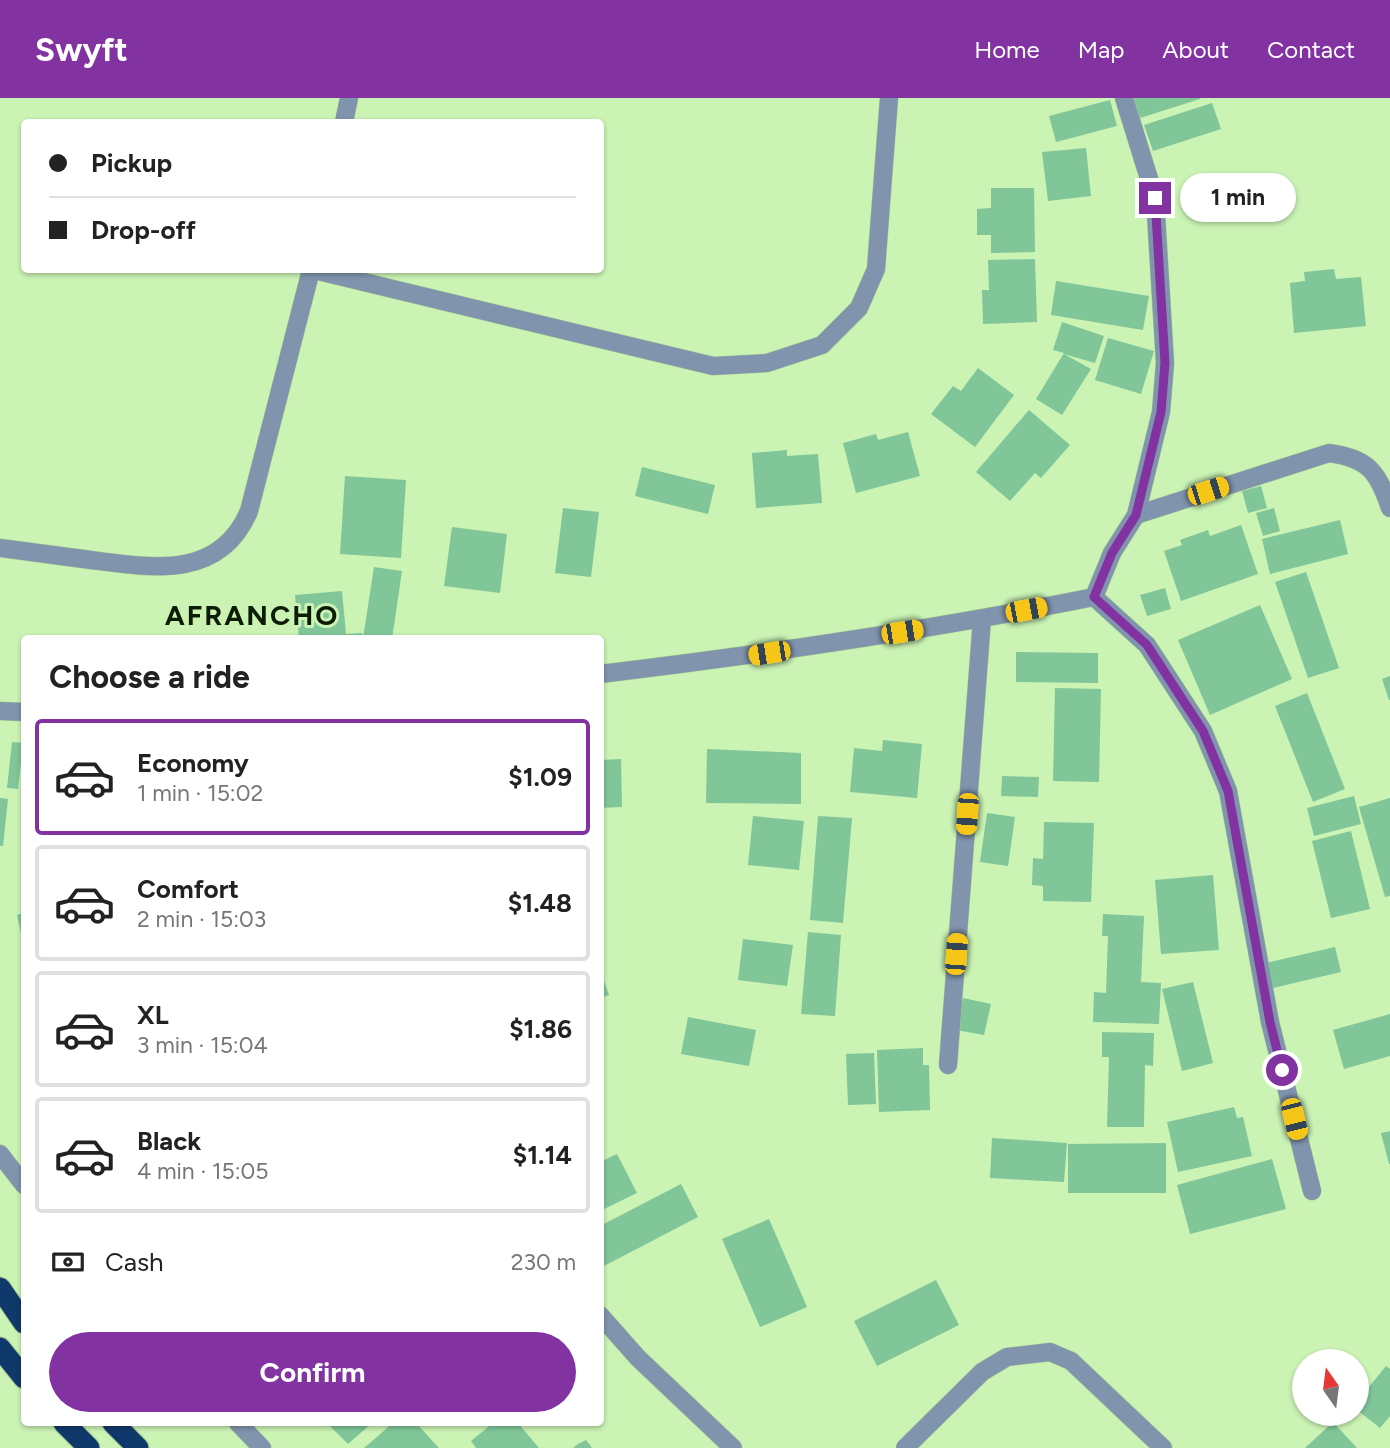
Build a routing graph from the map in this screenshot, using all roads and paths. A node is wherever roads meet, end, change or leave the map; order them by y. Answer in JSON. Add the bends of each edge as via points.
{"nodes":[{"id":1,"x":349,"y":98,"type":"edge"},
{"id":2,"x":889,"y":98,"type":"edge"},
{"id":3,"x":1124,"y":98,"type":"edge"},
{"id":4,"x":345,"y":119,"type":"edge"},
{"id":5,"x":312,"y":273,"type":"edge"},
{"id":6,"x":326,"y":273,"type":"edge"},
{"id":7,"x":1390,"y":508,"type":"edge"},
{"id":8,"x":1136,"y":515,"type":"junction"},
{"id":9,"x":0,"y":548,"type":"edge"},
{"id":10,"x":1094,"y":597,"type":"junction"},
{"id":11,"x":982,"y":619,"type":"junction"},
{"id":12,"x":604,"y":674,"type":"edge"},
{"id":13,"x":0,"y":711,"type":"edge"},
{"id":14,"x":21,"y":712,"type":"edge"},
{"id":15,"x":948,"y":1065,"type":"dead end"},
{"id":16,"x":0,"y":1154,"type":"edge"},
{"id":17,"x":21,"y":1181,"type":"edge"},
{"id":18,"x":1312,"y":1191,"type":"dead end"},
{"id":19,"x":0,"y":1288,"type":"edge"},
{"id":20,"x":21,"y":1319,"type":"edge"},
{"id":21,"x":604,"y":1320,"type":"edge"},
{"id":22,"x":0,"y":1348,"type":"edge"},
{"id":23,"x":21,"y":1374,"type":"edge"},
{"id":24,"x":67,"y":1426,"type":"edge"},
{"id":25,"x":116,"y":1426,"type":"edge"},
{"id":26,"x":241,"y":1426,"type":"edge"},
{"id":27,"x":89,"y":1448,"type":"edge"},
{"id":28,"x":138,"y":1448,"type":"edge"},
{"id":29,"x":262,"y":1448,"type":"edge"},
{"id":30,"x":733,"y":1448,"type":"edge"},
{"id":31,"x":905,"y":1448,"type":"edge"},
{"id":32,"x":1163,"y":1448,"type":"edge"}],
"edges":[{"from":1,"to":4,"type":"street"},
{"from":2,"to":6,"type":"street","via":[[876,269],[859,308],[822,345],[768,363],[713,366]]},
{"from":3,"to":8,"type":"street","via":[[1155,198],[1165,363],[1161,412]]},
{"from":5,"to":9,"type":"street","via":[[249,511],[240,532],[225,547],[195,562],[155,568]]},
{"from":7,"to":8,"type":"street","via":[[1382,485],[1368,466],[1353,456],[1329,453]]},
{"from":8,"to":10,"type":"street","via":[[1112,553]]},
{"from":10,"to":11,"type":"street"},
{"from":10,"to":18,"type":"street","via":[[1147,645],[1203,731],[1228,791],[1270,1022]]},
{"from":11,"to":12,"type":"street"},
{"from":11,"to":15,"type":"street"},
{"from":13,"to":14,"type":"street"},
{"from":16,"to":17,"type":"street"},
{"from":19,"to":20,"type":"highway"},
{"from":21,"to":30,"type":"street"},
{"from":22,"to":23,"type":"highway"},
{"from":24,"to":27,"type":"highway"},
{"from":25,"to":28,"type":"highway"},
{"from":26,"to":29,"type":"street"},
{"from":31,"to":32,"type":"street","via":[[982,1372],[1007,1357],[1050,1352],[1070,1361]]}]}
